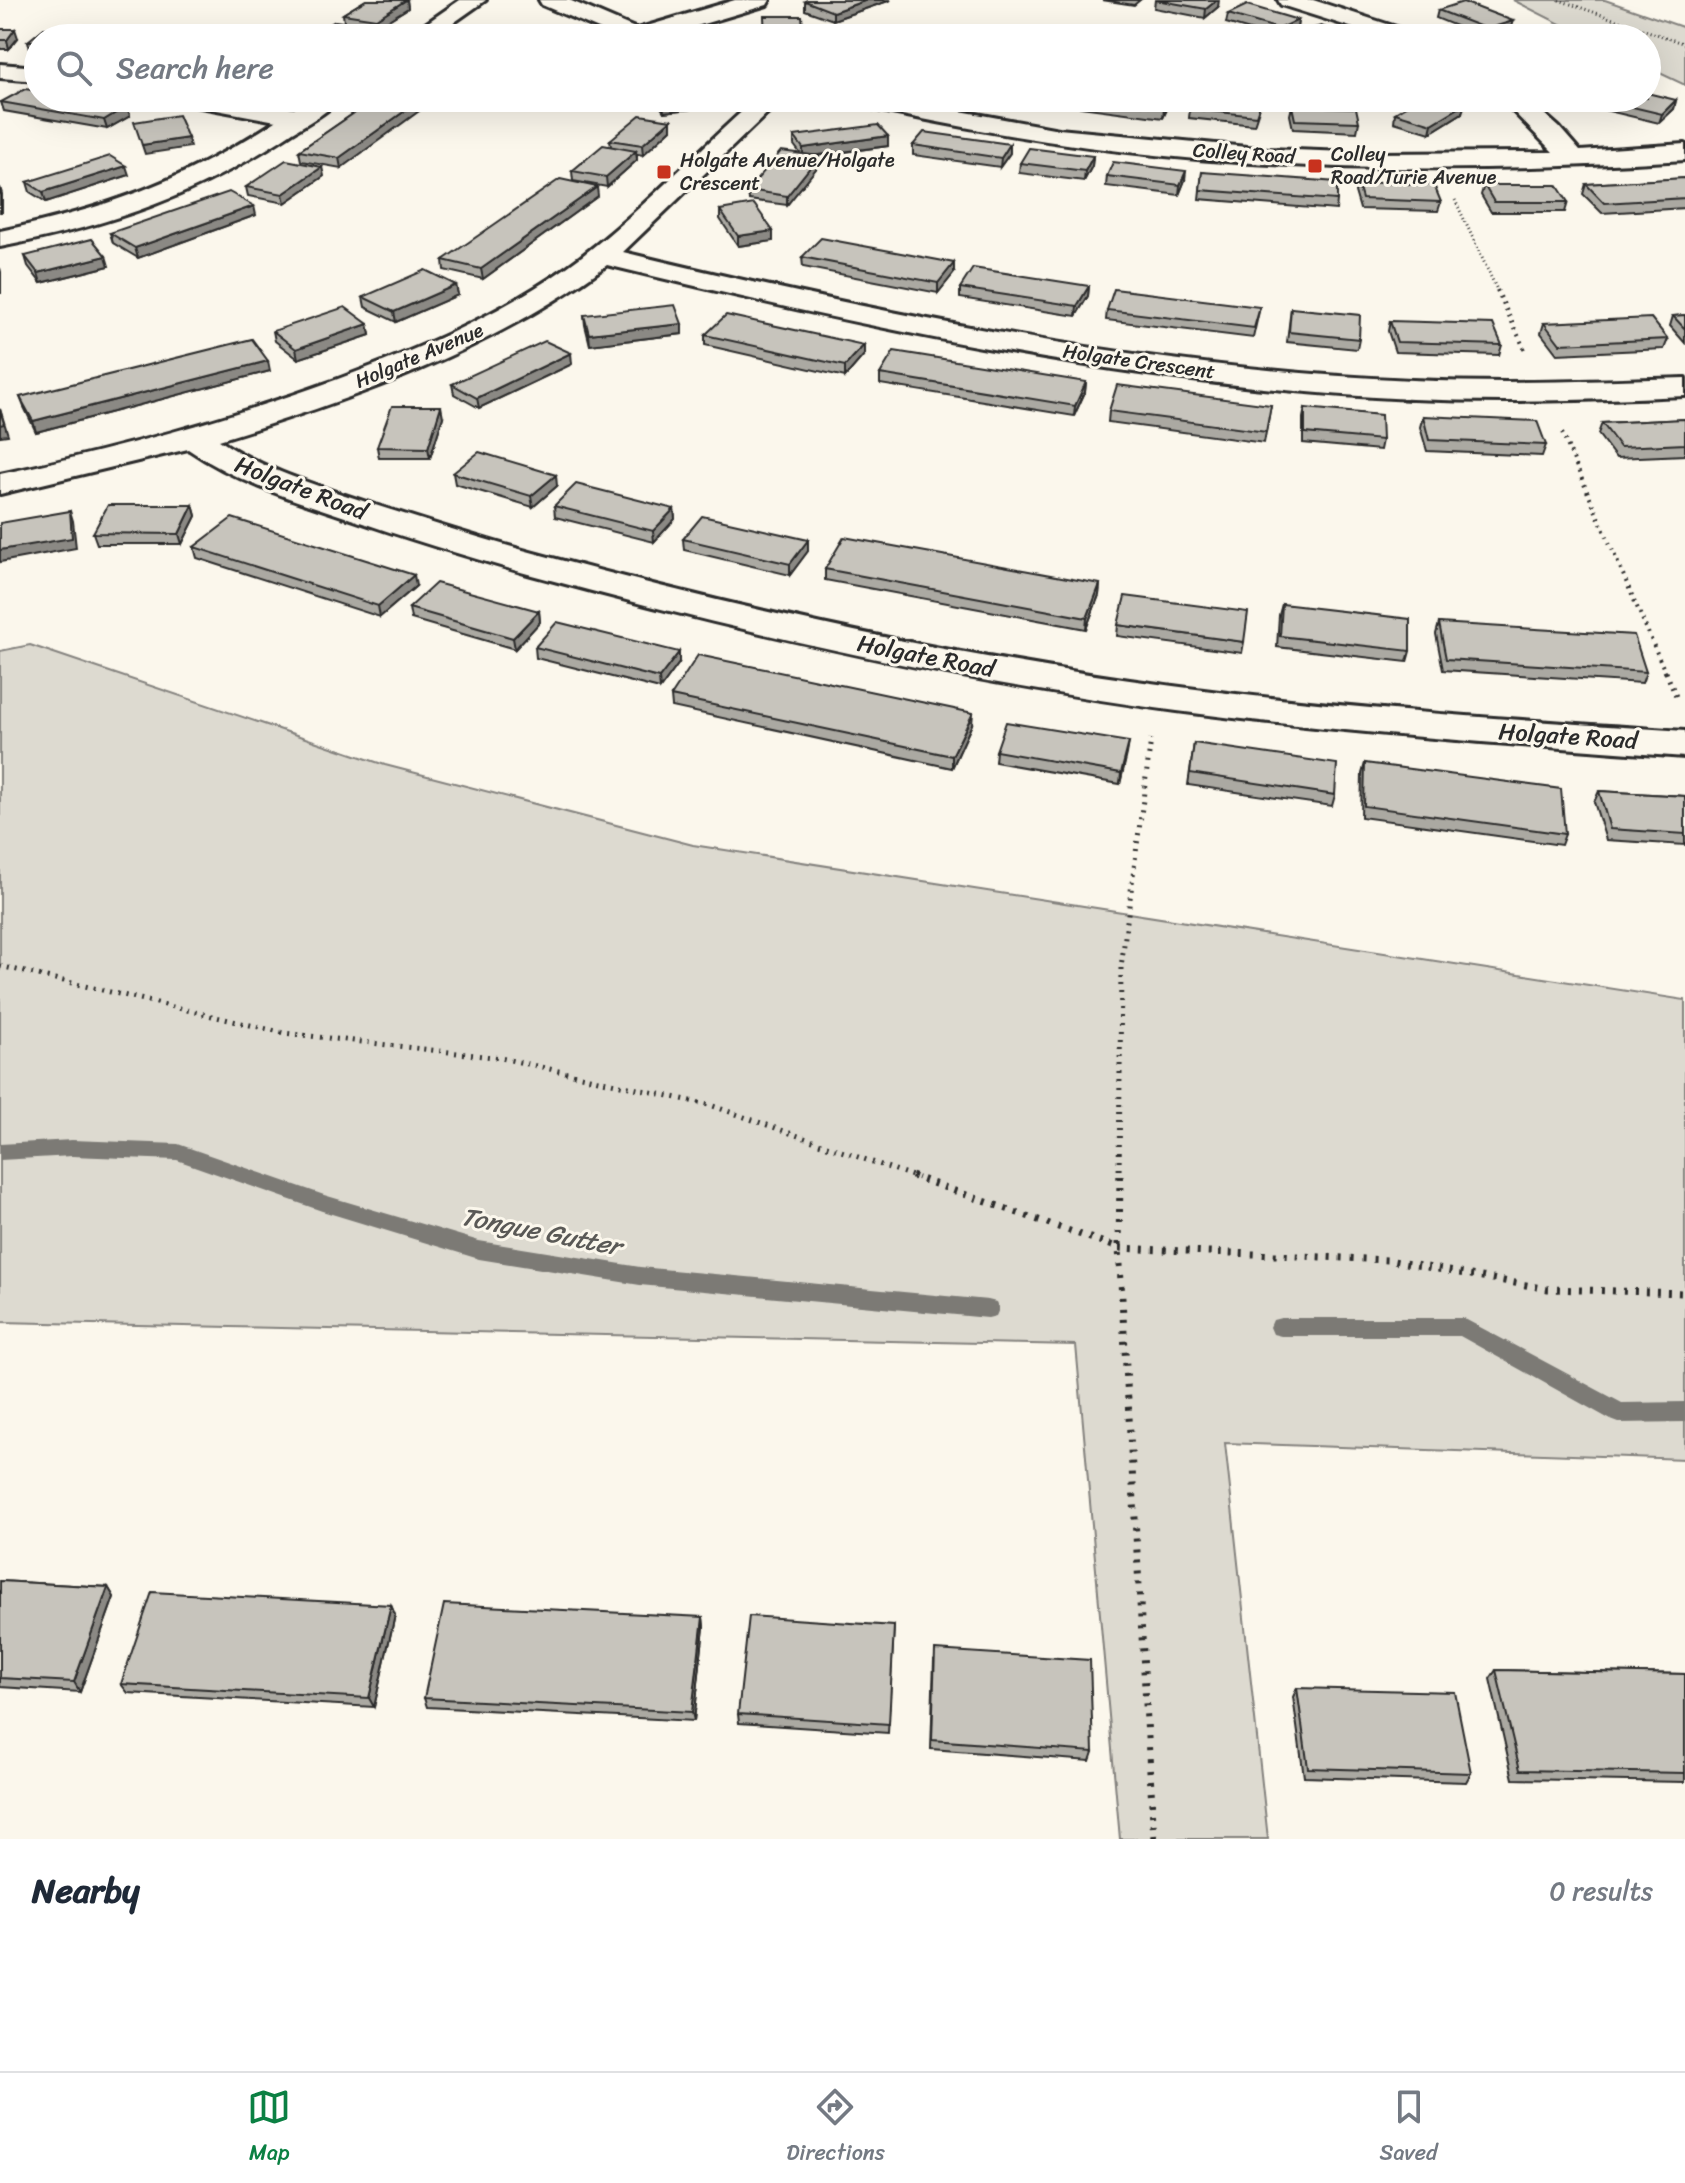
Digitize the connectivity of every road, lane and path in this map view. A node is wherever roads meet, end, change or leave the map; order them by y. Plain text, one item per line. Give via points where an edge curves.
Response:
1 (475, 0) edge
2 (550, 0) edge
3 (759, 0) edge
4 (1289, 0) edge
5 (1559, 0) edge
6 (438, 24) edge
7 (606, 24) edge
8 (680, 24) edge
9 (1367, 24) edge
10 (1628, 24) edge
11 (1661, 36) edge
12 (1685, 44) edge
13 (0, 71) edge
14 (24, 73) edge
15 (270, 112) edge
16 (306, 112) edge
17 (757, 112) edge
18 (922, 112) edge
19 (1528, 112) edge
20 (298, 117) junction
21 (1685, 152) edge
22 (1574, 160) junction
23 (1437, 163) junction
24 (0, 239) edge
25 (602, 255) junction
26 (1685, 387) edge
27 (1544, 392) junction
28 (196, 439) junction
29 (0, 484) edge
30 (1157, 695) junction
31 (1679, 703) dead end
32 (1685, 744) edge
33 (0, 966) edge
34 (1119, 1248) junction
35 (1685, 1293) edge
36 (1154, 1839) edge

1 - 6 street
2 - 7 street
3 - 8 street
4 - 9 street
5 - 10 path
11 - 12 path
13 - 14 street
15 - 20 street
16 - 20 street
17 - 25 street, Holgate Avenue
18 - 23 street, Colley Road via 1150,146
19 - 22 street
20 - 24 street via 184,185 86,219
21 - 22 street, Colley Road
22 - 23 street, Colley Road
23 - 27 path
25 - 27 street, Holgate Crescent via 892,323 1130,362 1330,384
25 - 28 street, Holgate Avenue via 467,337
26 - 27 street, Holgate Crescent
27 - 31 path
28 - 29 street, Holgate Avenue
28 - 30 street, Holgate Road via 270,481 449,540 631,591 986,668
30 - 32 street, Holgate Road via 1495,732
30 - 34 path via 1121,967
33 - 34 path via 284,1033 501,1058 713,1106
34 - 35 path via 1388,1260 1548,1289
34 - 36 path

